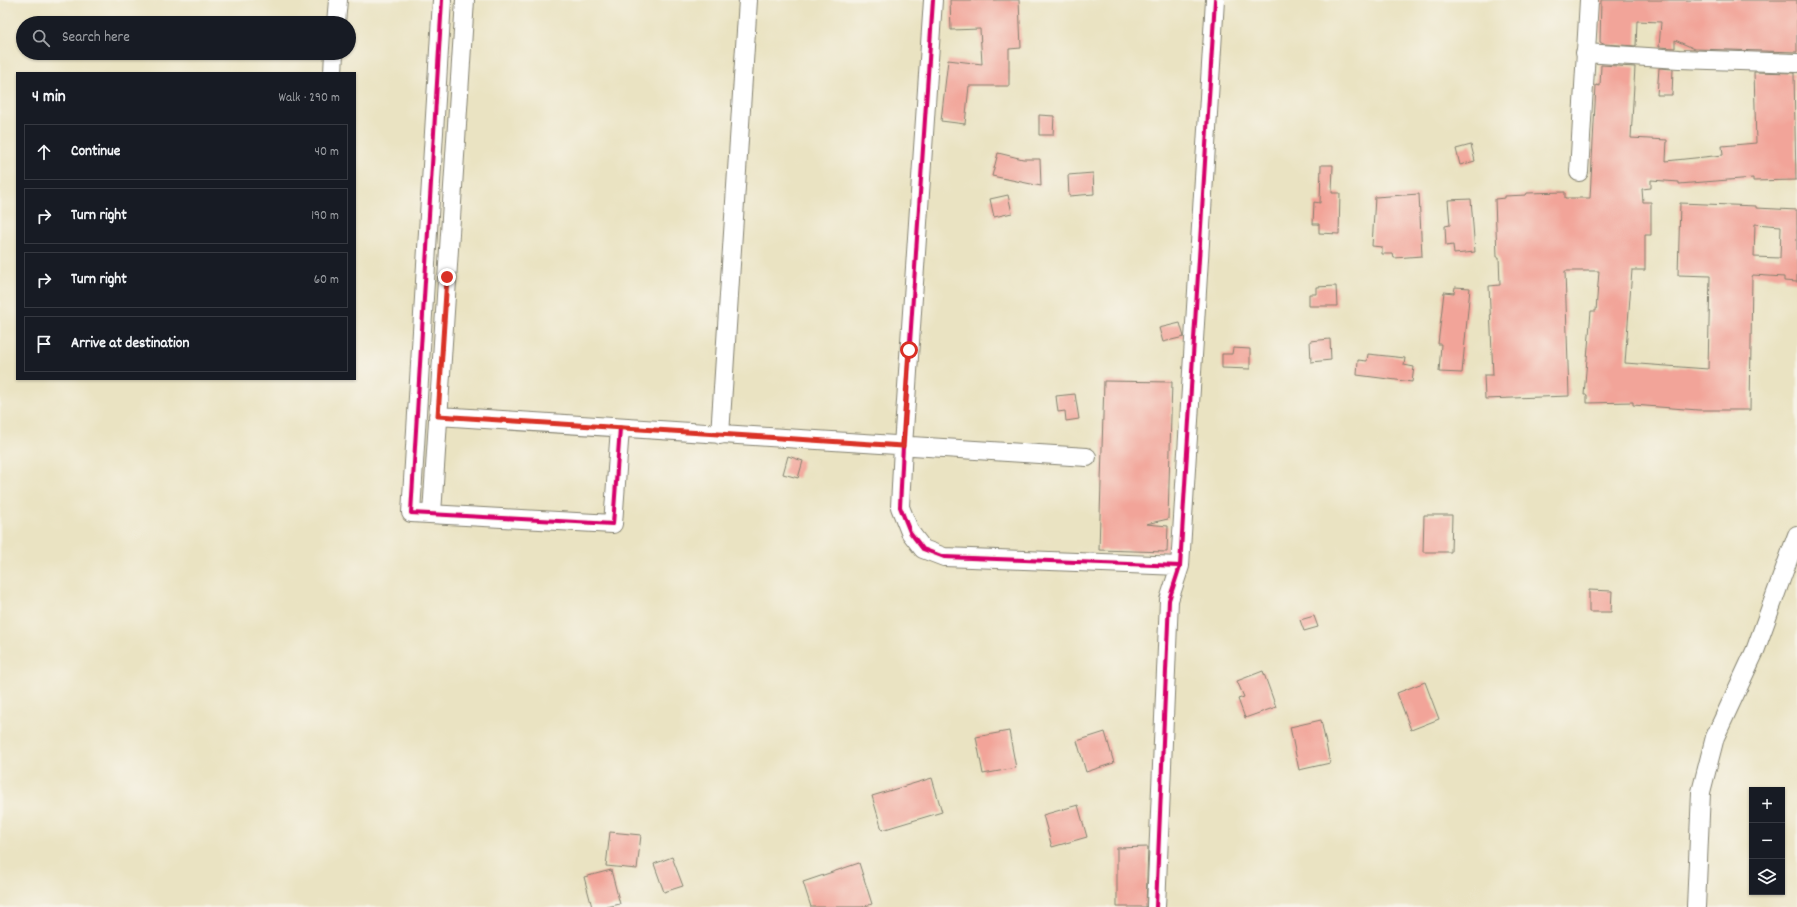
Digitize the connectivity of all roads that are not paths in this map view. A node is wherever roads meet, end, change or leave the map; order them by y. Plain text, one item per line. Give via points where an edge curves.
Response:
1 (338, 0) edge
2 (442, 0) edge
3 (465, 0) edge
4 (748, 0) edge
5 (933, 0) edge
6 (1215, 0) edge
7 (1588, 0) edge
8 (337, 16) edge
9 (1585, 53) junction
10 (334, 60) edge
11 (1797, 63) edge
12 (333, 72) edge
13 (1578, 172) dead end
14 (438, 416) junction
15 (620, 428) junction
16 (720, 435) junction
17 (903, 446) junction
18 (1087, 457) dead end
19 (432, 514) junction
20 (1797, 535) edge
21 (1180, 566) junction
22 (1156, 907) edge
23 (1696, 907) edge

1 - 8 street
2 - 19 street via 411,513
3 - 14 street
4 - 16 street
5 - 17 street
6 - 21 street
7 - 9 street
9 - 11 street
9 - 13 street
10 - 12 street
14 - 15 street
14 - 19 street
15 - 16 street
15 - 19 street via 613,524
16 - 17 street
17 - 18 street
17 - 21 street via 900,507 910,532 923,549 944,557
20 - 23 street via 1755,651 1714,737 1701,792
21 - 22 street via 1168,600

